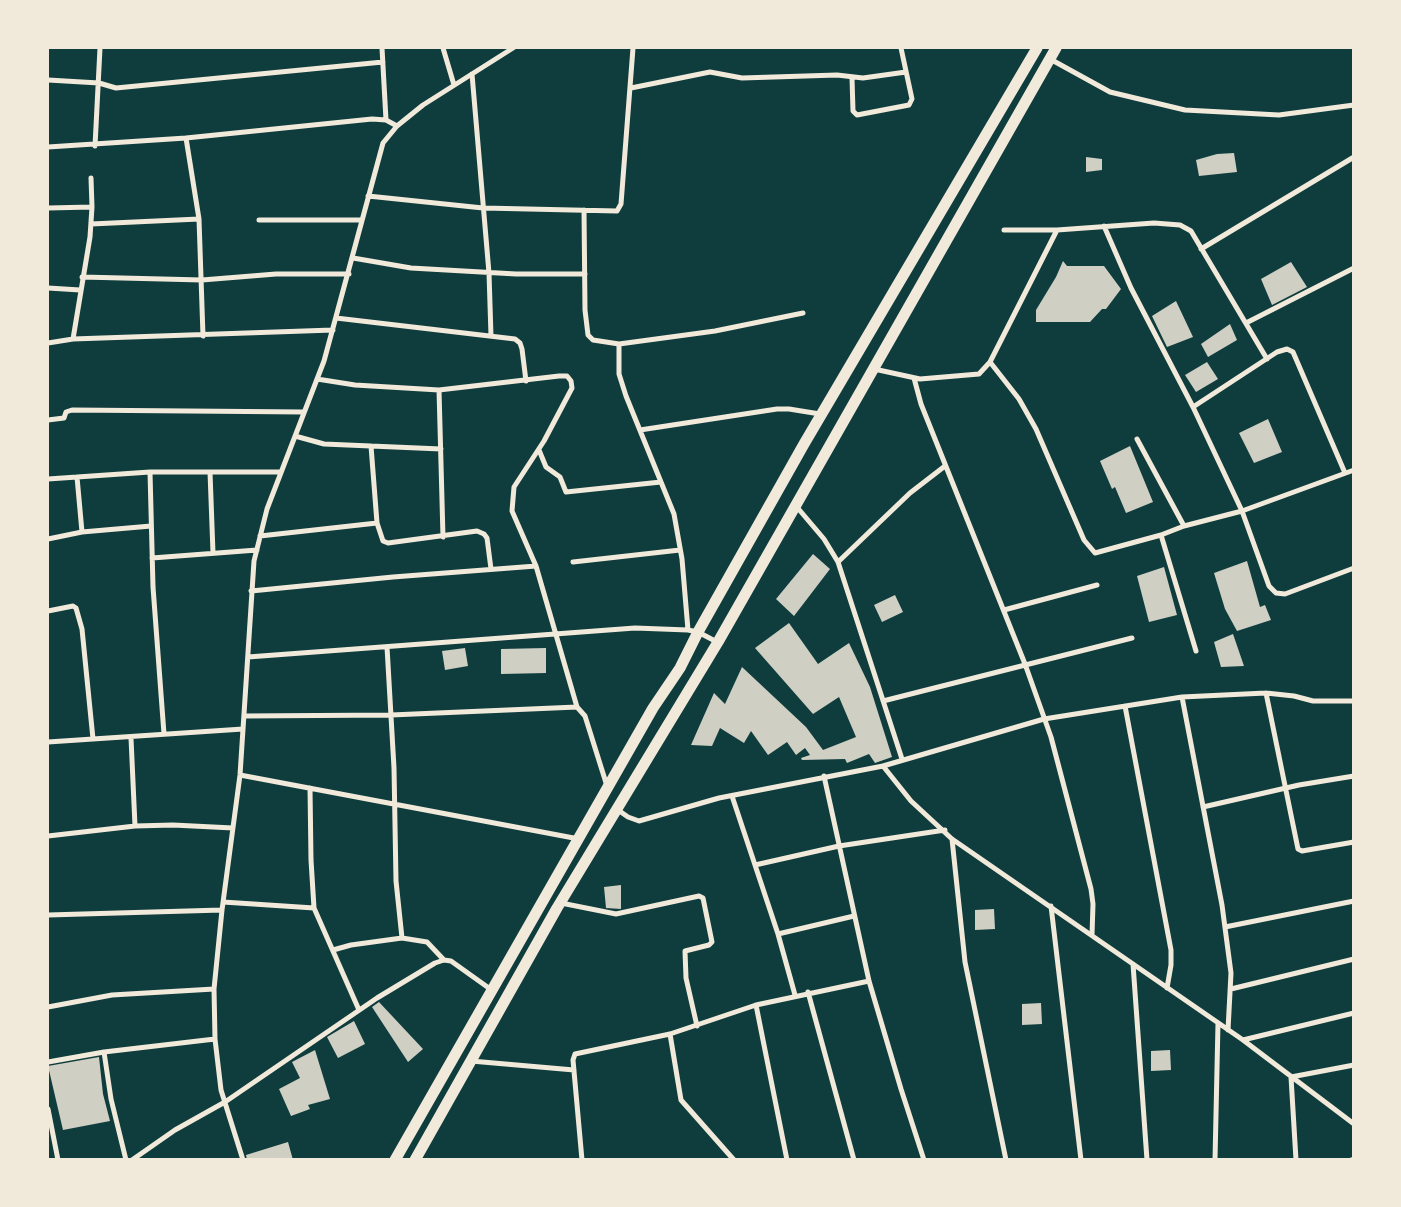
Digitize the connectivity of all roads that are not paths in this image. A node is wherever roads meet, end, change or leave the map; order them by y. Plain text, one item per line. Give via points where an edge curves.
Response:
1 (100, 48) edge
2 (382, 48) edge
3 (444, 48) edge
4 (513, 48) edge
5 (633, 48) edge
6 (901, 48) edge
7 (1037, 48) edge
8 (1056, 48) edge
9 (1049, 59) junction
10 (383, 62) junction
11 (906, 72) junction
12 (472, 74) junction
13 (852, 78) junction
14 (48, 80) edge
15 (98, 83) junction
16 (454, 85) junction
17 (631, 88) junction
18 (1354, 104) edge
19 (386, 120) junction
20 (397, 126) junction
21 (186, 138) junction
22 (95, 146) junction
23 (48, 147) edge
24 (1354, 157) edge
25 (91, 178) dead end
26 (368, 196) junction
27 (92, 207) junction
28 (48, 208) edge
29 (483, 208) junction
30 (584, 210) junction
31 (198, 220) junction
32 (259, 220) dead end
33 (361, 220) junction
34 (91, 224) junction
35 (1104, 226) junction
36 (1004, 230) dead end
37 (1057, 230) junction
38 (1201, 249) junction
39 (353, 258) junction
40 (1354, 268) edge
41 (489, 273) junction
42 (349, 274) junction
43 (585, 274) junction
44 (82, 277) junction
45 (202, 280) junction
46 (48, 288) edge
47 (80, 290) junction
48 (803, 313) dead end
49 (336, 318) junction
50 (1246, 323) junction
51 (333, 330) junction
52 (203, 336) junction
53 (491, 336) junction
54 (73, 339) junction
55 (48, 342) edge
56 (619, 344) junction
57 (1266, 358) junction
58 (990, 362) junction
59 (874, 369) junction
60 (914, 378) junction
61 (317, 379) junction
62 (526, 381) junction
63 (439, 390) junction
64 (1193, 407) junction
65 (304, 412) junction
66 (822, 414) junction
67 (48, 420) edge
68 (640, 430) junction
69 (295, 436) junction
70 (1137, 439) dead end
71 (371, 446) junction
72 (441, 449) junction
73 (539, 450) junction
74 (945, 466) junction
75 (1354, 470) edge
76 (150, 472) junction
77 (210, 472) junction
78 (281, 472) junction
79 (1345, 473) junction
80 (76, 477) junction
81 (48, 479) edge
82 (661, 482) junction
83 (796, 506) junction
84 (1242, 511) junction
85 (378, 523) junction
86 (151, 526) junction
87 (1184, 526) junction
88 (82, 532) junction
89 (1161, 535) junction
90 (260, 536) junction
91 (443, 537) junction
92 (48, 538) edge
93 (257, 550) junction
94 (680, 550) junction
95 (213, 554) junction
96 (152, 558) junction
97 (573, 562) dead end
98 (838, 562) junction
99 (536, 566) junction
100 (1354, 568) edge
101 (491, 569) junction
102 (1097, 586) dead end
103 (251, 591) junction
104 (48, 610) edge
105 (1004, 610) junction
106 (693, 631) junction
107 (556, 634) junction
108 (1132, 638) dead end
109 (718, 642) junction
110 (387, 647) junction
111 (1196, 651) dead end
112 (248, 657) junction
113 (1025, 664) junction
114 (1266, 693) junction
115 (1182, 697) junction
116 (883, 701) junction
117 (1354, 701) edge
118 (1125, 706) junction
119 (577, 707) junction
120 (392, 714) junction
121 (244, 716) junction
122 (1044, 719) junction
123 (243, 729) junction
124 (164, 734) junction
125 (131, 738) junction
126 (93, 739) junction
127 (48, 742) edge
128 (902, 759) junction
129 (882, 766) junction
130 (240, 775) junction
131 (824, 776) junction
132 (1354, 776) edge
133 (310, 788) junction
134 (1285, 788) junction
135 (608, 790) junction
136 (732, 796) junction
137 (394, 804) junction
138 (1203, 807) junction
139 (618, 810) junction
140 (135, 826) junction
141 (233, 828) junction
142 (945, 830) junction
143 (48, 836) edge
144 (580, 839) junction
145 (952, 839) junction
146 (1354, 842) edge
147 (839, 846) junction
148 (755, 865) junction
149 (1354, 900) edge
150 (223, 902) junction
151 (561, 903) junction
152 (1052, 906) junction
153 (314, 908) junction
154 (222, 910) junction
155 (48, 915) edge
156 (854, 916) junction
157 (1225, 928) junction
158 (778, 934) junction
159 (1092, 935) junction
160 (402, 938) junction
161 (333, 950) junction
162 (1354, 959) edge
163 (444, 960) junction
164 (1133, 964) junction
165 (869, 981) junction
166 (1167, 988) junction
167 (214, 989) junction
168 (1231, 989) junction
169 (493, 991) junction
170 (808, 992) junction
171 (795, 995) junction
172 (756, 1004) junction
173 (48, 1007) edge
174 (360, 1010) junction
175 (1354, 1013) edge
176 (1218, 1023) junction
177 (697, 1026) junction
178 (1228, 1030) junction
179 (670, 1034) junction
180 (215, 1039) junction
181 (1243, 1040) junction
182 (104, 1052) junction
183 (471, 1061) junction
184 (48, 1062) edge
185 (1354, 1066) edge
186 (574, 1070) junction
187 (1291, 1077) junction
188 (225, 1102) junction
189 (48, 1109) edge
190 (1354, 1124) edge
191 (417, 1159) edge
192 (58, 1160) edge
193 (126, 1160) edge
194 (132, 1160) edge
195 (243, 1160) edge
196 (395, 1160) edge
197 (582, 1160) edge
198 (734, 1160) edge
199 (787, 1160) edge
200 (854, 1160) edge
201 (924, 1160) edge
202 (1006, 1160) edge
203 (1081, 1160) edge
204 (1147, 1160) edge
205 (1215, 1160) edge
206 (1296, 1160) edge

1 - 15 street
2 - 10 street
3 - 16 street
4 - 12 street
5 - 17 street
6 - 11 street
7 - 66 main road
8 - 9 main road
9 - 18 street via 1110,92 1185,110 1279,115
9 - 59 main road
10 - 15 street via 116,88
10 - 19 street
11 - 13 street
11 - 13 street via 912,99 909,105 857,115
12 - 16 street
12 - 29 street
13 - 17 street via 837,75 742,78 710,72
14 - 15 street
15 - 22 street
16 - 20 street
17 - 30 street via 619,208 614,211
19 - 20 street
19 - 21 street
20 - 26 street via 383,143
21 - 22 street
21 - 31 street
22 - 23 street
24 - 38 street
25 - 27 street
26 - 29 street
26 - 33 street
27 - 28 street
27 - 34 street
29 - 30 street
29 - 41 street
30 - 43 street
31 - 34 street
31 - 45 street
32 - 33 street
33 - 39 street
34 - 44 street
35 - 37 street
35 - 38 street via 1180,225 1191,231
35 - 64 street via 1131,288
36 - 37 street
37 - 58 street
38 - 50 street
39 - 41 street via 400,268
39 - 42 street
40 - 50 street
41 - 43 street
41 - 53 street
42 - 45 street via 276,274
42 - 49 street
43 - 56 street via 588,335 593,340
44 - 45 street
44 - 47 street
45 - 52 street
46 - 47 street
47 - 54 street
48 - 56 street via 715,331
49 - 51 street
49 - 53 street
50 - 57 street
51 - 52 street
51 - 61 street
52 - 54 street
53 - 62 street via 515,339 520,343
54 - 55 street
56 - 68 street via 619,374
57 - 64 street
57 - 79 street via 1287,349 1293,352
58 - 60 street via 980,374
58 - 89 street via 1019,399 1036,429 1090,549 1095,553
59 - 60 street
59 - 83 main road
60 - 74 street via 920,404
61 - 63 street via 355,385
61 - 65 street
62 - 63 street
62 - 73 street via 567,376 573,384
63 - 72 street
64 - 84 street
65 - 67 street via 72,410 66,412 64,418
65 - 69 street
66 - 68 street via 777,409
66 - 106 main road
68 - 82 street
69 - 71 street via 324,444
69 - 78 street
70 - 87 street
71 - 72 street
71 - 85 street
72 - 91 street
73 - 82 street via 546,467 560,477 566,492
73 - 99 street via 514,487 512,511
74 - 98 street via 910,493
74 - 105 street
75 - 79 street
76 - 77 street
76 - 80 street
76 - 86 street
77 - 78 street
77 - 95 street
78 - 90 street
79 - 84 street
80 - 81 street
80 - 88 street
82 - 94 street via 674,514
83 - 98 street via 824,539
83 - 109 main road
84 - 87 street
84 - 100 street via 1269,586 1276,593 1285,594
85 - 90 street
85 - 91 street via 383,541 388,544
86 - 88 street
86 - 96 street
87 - 89 street
88 - 92 street
89 - 111 street
90 - 93 street
91 - 101 street via 477,531 484,534
93 - 95 street
93 - 103 street
94 - 97 street
94 - 106 street
95 - 96 street
96 - 124 street
98 - 116 street
99 - 101 street
99 - 107 street
101 - 103 street
102 - 105 street
103 - 112 street
104 - 126 street via 76,608 82,629
105 - 113 street
106 - 107 street via 635,628
106 - 109 street
106 - 135 main road via 680,668 653,708
107 - 110 street
107 - 119 street
108 - 113 street
109 - 139 main road
110 - 112 street
110 - 120 street
112 - 121 street
113 - 116 street
113 - 122 street
114 - 115 street
114 - 117 street via 1313,701
114 - 134 street
115 - 118 street
115 - 138 street
116 - 128 street
118 - 122 street
118 - 166 street via 1170,950
119 - 120 street
119 - 135 street via 585,716
120 - 121 street
120 - 137 street
121 - 123 street
122 - 128 street
122 - 159 street via 1091,889
123 - 124 street
123 - 130 street
124 - 125 street
125 - 126 street
125 - 140 street
126 - 127 street
128 - 129 street
129 - 131 street
129 - 142 street via 911,801
130 - 133 street
130 - 141 street
131 - 136 street
131 - 147 street
132 - 134 street
133 - 137 street
133 - 153 street
134 - 138 street
134 - 146 street via 1298,849
135 - 144 main road
136 - 139 street via 639,821
136 - 148 street
137 - 144 street
137 - 160 street via 396,881
138 - 157 street
139 - 151 main road
140 - 141 street via 173,824
140 - 143 street
141 - 150 street
142 - 145 street
142 - 147 street
144 - 169 main road
145 - 152 street
145 - 202 street via 966,962
147 - 148 street
147 - 156 street
148 - 158 street
149 - 157 street
150 - 153 street
150 - 154 street
151 - 177 street via 616,914 699,896 703,898 712,942 685,951 686,978
151 - 183 main road
152 - 159 street
152 - 203 street
153 - 161 street
154 - 155 street
154 - 167 street
156 - 158 street
156 - 165 street
157 - 168 street
158 - 171 street
159 - 164 street
160 - 161 street
160 - 163 street via 428,942
161 - 174 street
162 - 168 street
163 - 169 street via 451,961
163 - 174 street
164 - 166 street
164 - 204 street
165 - 170 street
165 - 201 street
166 - 176 street
167 - 173 street via 112,995
167 - 180 street
168 - 178 street
169 - 196 main road
170 - 171 street
170 - 200 street
171 - 172 street
172 - 177 street
172 - 199 street
174 - 188 street
175 - 181 street
176 - 178 street
176 - 205 street
177 - 179 street
178 - 181 street
179 - 186 street via 580,1052 575,1054
179 - 198 street via 681,1100
180 - 182 street
180 - 188 street
181 - 187 street
182 - 184 street
182 - 193 street via 111,1099
183 - 186 street
183 - 191 main road
185 - 187 street
186 - 197 street
187 - 190 street
187 - 206 street
188 - 194 street via 175,1130
188 - 195 street
189 - 192 street

